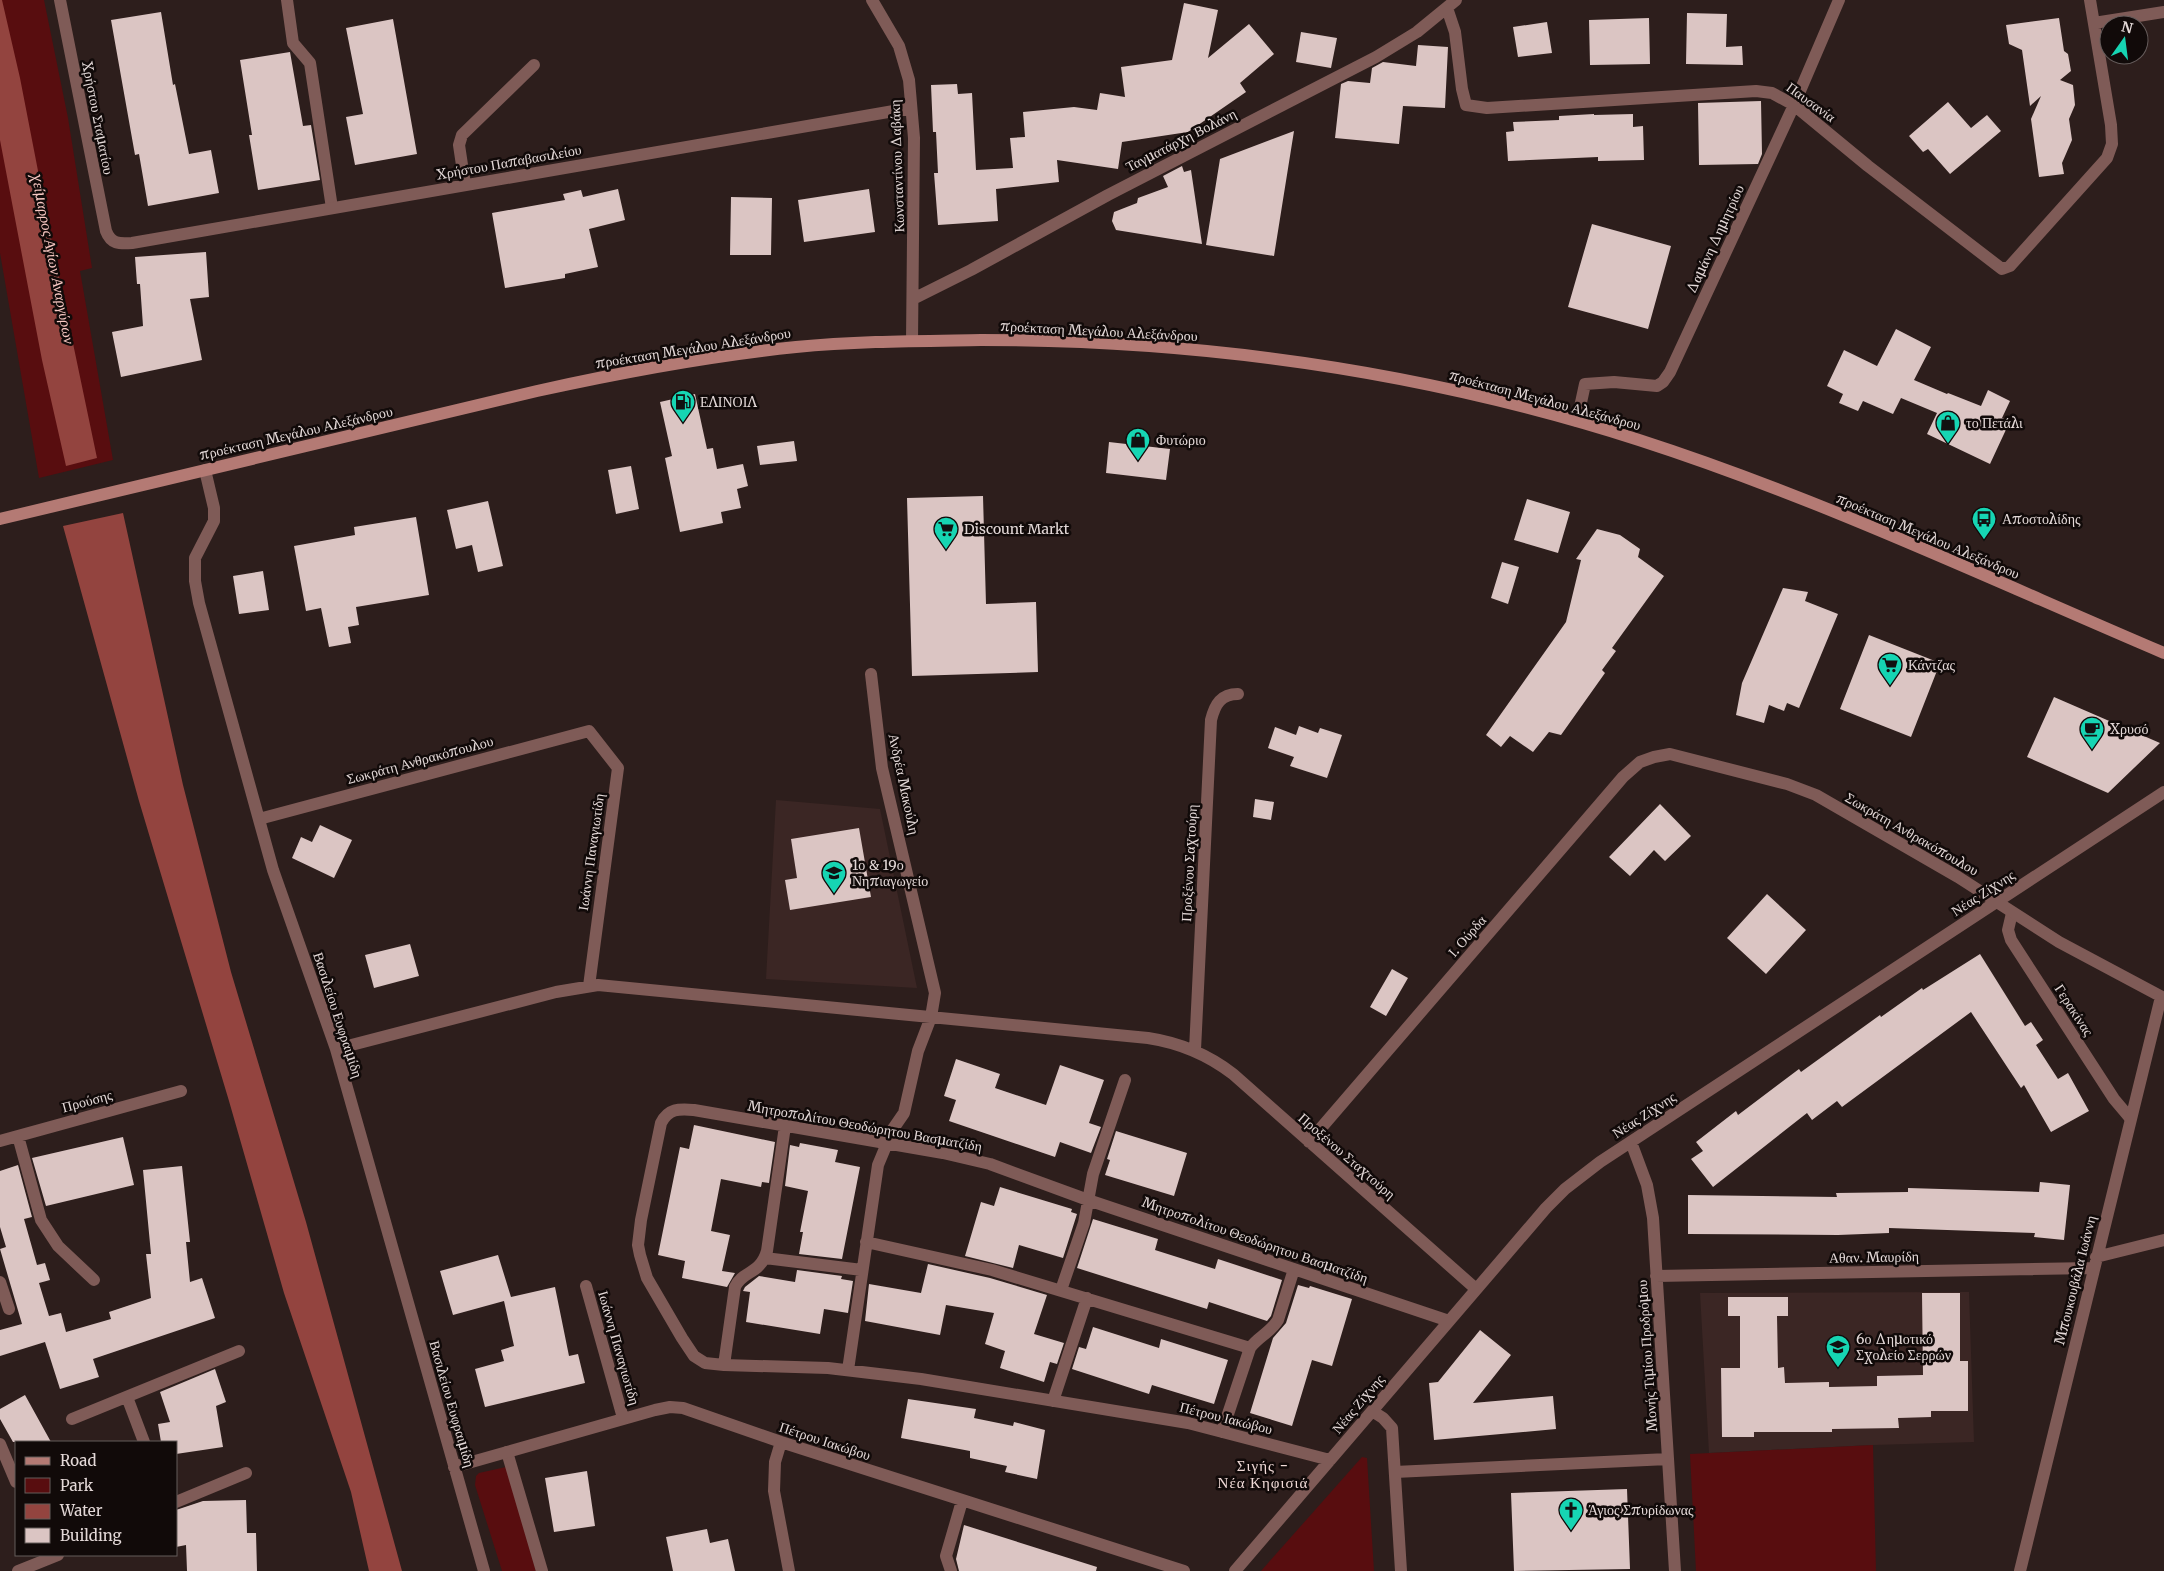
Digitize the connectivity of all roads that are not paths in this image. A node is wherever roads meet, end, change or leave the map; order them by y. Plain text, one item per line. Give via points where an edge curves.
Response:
1 (60, 0) edge
2 (286, 0) edge
3 (872, 0) edge
4 (1840, 0) edge
5 (2090, 0) edge
6 (1452, 4) edge
7 (2164, 12) edge
8 (2094, 23) junction
9 (534, 66) dead end
10 (1794, 105) junction
11 (911, 108) junction
12 (465, 185) junction
13 (332, 208) junction
14 (111, 241) joint
15 (913, 300) junction
16 (912, 340) junction
17 (1577, 421) junction
18 (205, 470) junction
19 (0, 519) edge
20 (2164, 653) edge
21 (871, 674) dead end
22 (1238, 694) dead end
23 (589, 731) joint
24 (1654, 756) joint
25 (2164, 792) edge
26 (259, 819) junction
27 (1997, 902) junction
28 (2012, 913) junction
29 (589, 986) junction
30 (2162, 997) edge
31 (931, 1017) junction
32 (336, 1049) junction
33 (1195, 1050) junction
34 (1125, 1080) dead end
35 (181, 1091) dead end
36 (2130, 1118) junction
37 (785, 1126) junction
38 (18, 1136) junction
39 (0, 1141) edge
40 (1309, 1142) junction
41 (1631, 1142) junction
42 (887, 1144) junction
43 (1088, 1200) junction
44 (2164, 1240) edge
45 (866, 1242) junction
46 (765, 1258) junction
47 (2094, 1262) junction
48 (1294, 1268) junction
49 (862, 1270) junction
50 (1656, 1276) junction
51 (94, 1280) dead end
52 (0, 1282) edge
53 (586, 1286) dead end
54 (1476, 1289) junction
55 (1061, 1290) junction
56 (1087, 1298) junction
57 (8, 1309) dead end
58 (1449, 1321) junction
59 (1250, 1348) junction
60 (239, 1351) dead end
61 (698, 1360) joint
62 (724, 1365) junction
63 (848, 1370) junction
64 (127, 1397) junction
65 (1053, 1401) junction
66 (1372, 1411) junction
67 (623, 1418) junction
68 (72, 1419) dead end
69 (1222, 1432) junction
70 (144, 1441) edge
71 (780, 1442) junction
72 (0, 1444) edge
73 (507, 1452) junction
74 (1668, 1459) junction
75 (1330, 1460) junction
76 (454, 1467) junction
77 (1395, 1472) junction
78 (246, 1474) dead end
79 (15, 1480) edge
80 (178, 1501) edge
81 (962, 1501) junction
82 (56, 1556) edge
83 (18, 1571) edge
84 (484, 1571) edge
85 (542, 1571) edge
86 (789, 1571) edge
87 (951, 1571) edge
88 (1184, 1571) edge
89 (1235, 1571) edge
90 (1401, 1571) edge
91 (1675, 1571) edge
92 (2020, 1571) edge

1 - 14 street, Χρήστου Σταματίου via 102,218
2 - 13 street via 293,43 310,63
3 - 11 street, Κωνσταντίνου Δαβάκη via 900,50 909,80
4 - 10 street, Δαμάνη Δημητρίου
5 - 8 street
6 - 10 street, Παυσανία via 1463,100 1470,106 1756,91 1772,93
6 - 15 street, Ταγματάρχη Βολάνη via 1376,57
7 - 8 street
8 - 10 street, Παυσανία via 2111,125 2110,152 2096,172 2010,266 2002,269
9 - 12 street via 462,135 458,145
10 - 17 street, Δαμάνη Δημητρίου via 1670,372 1657,386 1614,382 1586,384
11 - 12 street, Χρήστου Παπαβασιλείου
11 - 15 street, Κωνσταντίνου Δαβάκη via 914,138
12 - 13 street, Χρήστου Παπαβασιλείου
13 - 14 street, Χρήστου Παπαβασιλείου via 132,243
15 - 16 street, Κωνσταντίνου Δαβάκη
16 - 17 main road, προέκταση Μεγάλου Αλεξάνδρου via 1092,343 1269,358 1385,376
16 - 18 main road, προέκταση Μεγάλου Αλεξάνδρου via 737,354 602,376
17 - 20 main road, προέκταση Μεγάλου Αλεξάνδρου via 1773,488
18 - 19 main road, προέκταση Μεγάλου Αλεξάνδρου
18 - 26 street, Βασιλείου Ευφραιμίδη via 214,521 197,552 195,581
21 - 31 street, Ανδρέα Μακούλη via 882,768 934,985
22 - 33 street, Προξένου Σαχτούρη via 1229,694 1218,702 1211,720
23 - 26 street, Σωκράτη Ανθρακόπουλου
23 - 29 street, Ιωάννη Παναγιωτίδη via 618,768
24 - 27 street, Σωκράτη Ανθρακόπουλου via 1670,754 1687,758 1787,784 1816,795
24 - 40 street, Ι. Ούρδα via 1640,762 1624,778
25 - 27 street, Νέας Ζίχνης
26 - 32 street, Βασιλείου Ευφραιμίδη via 287,912
27 - 28 street, Σωκράτη Ανθρακόπουλου
27 - 41 street, Νέας Ζίχνης
28 - 30 street, Σωκράτη Ανθρακόπουλου
28 - 36 street, Γερακίνας via 2008,930 2011,940 2114,1099
29 - 31 street
29 - 32 street
30 - 36 street, Μπουκουβάλα Ιωάννη
31 - 33 street via 1148,1038
31 - 42 street, Ανδρέα Μακούλη via 918,1051 904,1113
32 - 76 street, Βασιλείου Ευφραιμίδη
33 - 40 street, Προξένου Σταχτούρη via 1233,1074
34 - 43 street via 1093,1174
35 - 38 street, Προύσης
36 - 47 street, Μπουκουβάλα Ιωάννη
37 - 42 street, Μητροπολίτου Θεοδώρητου Βασματζίδη
37 - 46 street
37 - 61 street, Μητροπολίτου Θεοδώρητου Βασματζίδη via 685,1110 670,1112 661,1123 638,1245 647,1278
38 - 39 street, Προύσης
38 - 51 street via 41,1220 58,1246
40 - 54 street, Προξένου Σταχτούρη
41 - 50 street, Μονής Τιμίου Προδρόμου via 1650,1198
41 - 54 street, Νέας Ζίχνης via 1558,1195
42 - 43 street, Μητροπολίτου Θεοδώρητου Βασματζίδη via 990,1164
42 - 45 street, Ανδρέα Μακούλη via 878,1165
43 - 48 street, Μητροπολίτου Θεοδώρητου Βασματζίδη
43 - 55 street via 1084,1223
44 - 47 street, Αθαν. Μαυρίδη
45 - 49 street, Ανδρέα Μακούλη
45 - 55 street via 966,1263
46 - 49 street
46 - 62 street via 760,1267 740,1280 735,1288
47 - 50 street, Αθαν. Μαυρίδη
47 - 92 street, Μπουκουβάλα Ιωάννη
48 - 58 street, Μητροπολίτου Θεοδώρητου Βασματζίδη
48 - 59 street via 1278,1320
49 - 63 street, Ανδρέα Μακούλη
50 - 74 street, Μονής Τιμίου Προδρόμου
52 - 57 street
53 - 67 street, Ιωάννη Παναγιωτίδη
54 - 58 street, Νέας Ζίχνης
55 - 56 street
56 - 59 street
56 - 65 street
58 - 66 street, Νέας Ζίχνης
59 - 69 street
60 - 64 street
61 - 62 street, Πέτρου Ιακώβου
62 - 63 street, Πέτρου Ιακώβου
63 - 65 street, Πέτρου Ιακώβου
64 - 68 street
64 - 70 street
65 - 69 street, Πέτρου Ιακώβου via 1188,1423
66 - 75 street, Νέας Ζίχνης
66 - 77 street via 1392,1428
67 - 71 street, Πέτρου Ιακώβου via 683,1408
67 - 73 street, Πέτρου Ιακώβου
69 - 75 street, Πέτρου Ιακώβου
71 - 81 street, Πέτρου Ιακώβου
71 - 86 street via 775,1462 774,1491
72 - 79 street
73 - 76 street, Πέτρου Ιακώβου
73 - 85 street
74 - 77 street
74 - 91 street, Μονής Τιμίου Προδρόμου
75 - 89 street, Νέας Ζίχνης
76 - 84 street, Βασιλείου Ευφραιμίδη
77 - 90 street
78 - 80 street
81 - 87 street via 946,1556
81 - 88 street, Πέτρου Ιακώβου
82 - 83 street

